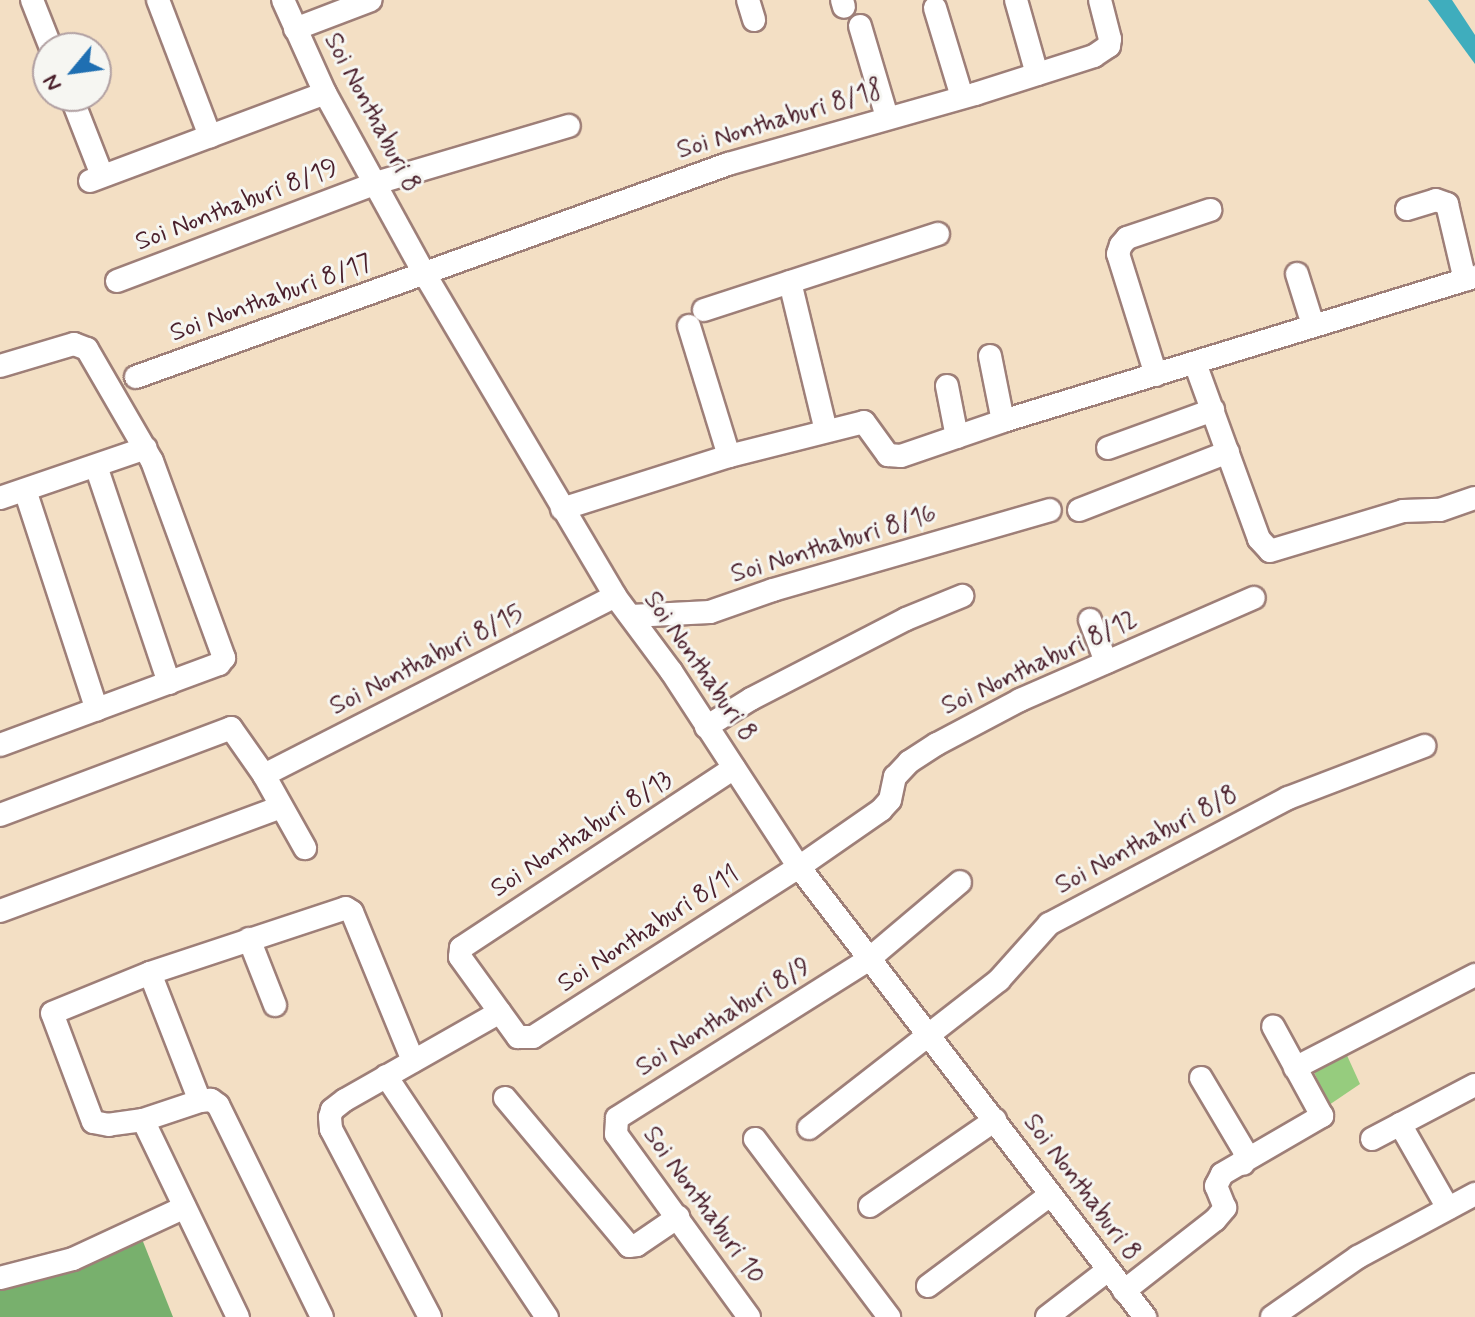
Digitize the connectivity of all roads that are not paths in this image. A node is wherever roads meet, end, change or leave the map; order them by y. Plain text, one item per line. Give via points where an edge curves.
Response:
1 (32, 0) edge
2 (158, 0) edge
3 (283, 0) edge
4 (371, 0) edge
5 (1016, 0) edge
6 (1100, 0) edge
7 (935, 8) dead end
8 (860, 26) dead end
9 (295, 29) junction
10 (45, 32) edge
11 (1037, 74) junction
12 (325, 93) junction
13 (962, 97) junction
14 (76, 112) edge
15 (887, 117) junction
16 (569, 126) dead end
17 (210, 136) junction
18 (376, 183) junction
19 (1407, 209) dead end
20 (1210, 210) dead end
21 (938, 234) dead end
22 (423, 271) junction
23 (1297, 274) dead end
24 (1470, 278) edge
25 (117, 281) dead end
26 (790, 282) junction
27 (1313, 325) junction
28 (990, 356) dead end
29 (1195, 363) junction
30 (0, 366) edge
31 (1156, 375) junction
32 (136, 377) dead end
33 (947, 386) dead end
34 (1213, 410) junction
35 (1003, 421) junction
36 (826, 431) junction
37 (957, 437) junction
38 (146, 448) junction
39 (1108, 448) dead end
40 (1228, 452) junction
41 (729, 456) junction
42 (96, 466) junction
43 (25, 490) junction
44 (0, 498) edge
45 (1475, 498) edge
46 (562, 509) junction
47 (1050, 510) dead end
48 (1079, 510) dead end
49 (615, 596) junction
50 (962, 596) dead end
51 (1254, 598) dead end
52 (631, 616) junction
53 (1090, 620) dead end
54 (1106, 662) junction
55 (169, 683) junction
56 (97, 710) junction
57 (706, 727) junction
58 (0, 745) edge
59 (1424, 746) dead end
60 (734, 768) junction
61 (264, 775) junction
62 (281, 807) junction
63 (0, 815) edge
64 (305, 848) dead end
65 (799, 867) junction
66 (960, 882) dead end
67 (0, 911) edge
68 (249, 939) junction
69 (869, 959) junction
70 (150, 973) junction
71 (1475, 975) edge
72 (275, 1005) dead end
73 (500, 1012) junction
74 (1273, 1026) dead end
75 (929, 1037) junction
76 (413, 1061) junction
77 (1295, 1068) junction
78 (386, 1076) junction
79 (1201, 1078) dead end
80 (1475, 1085) edge
81 (505, 1098) dead end
82 (209, 1103) junction
83 (143, 1120) junction
84 (995, 1120) junction
85 (1400, 1124) junction
86 (614, 1128) joint
87 (809, 1128) dead end
88 (755, 1139) dead end
89 (1372, 1139) dead end
90 (1243, 1164) junction
91 (1475, 1194) edge
92 (1050, 1195) junction
93 (870, 1206) dead end
94 (185, 1207) junction
95 (1448, 1208) junction
96 (678, 1217) junction
97 (1108, 1270) junction
98 (0, 1278) edge
99 (928, 1286) dead end
100 (1124, 1291) junction
101 (238, 1317) edge
102 (322, 1317) edge
103 (430, 1317) edge
104 (547, 1317) edge
105 (749, 1317) edge
106 (889, 1317) edge
107 (1047, 1317) edge
108 (1145, 1317) edge
109 (1272, 1317) edge

1 - 10 street
2 - 17 street
3 - 9 street, Soi Nonthaburi 8
4 - 9 street
5 - 11 street
6 - 11 street, Soi Nonthaburi 8/18 via 1109,46
7 - 13 street
8 - 15 street
9 - 12 street, Soi Nonthaburi 8
11 - 13 street, Soi Nonthaburi 8/18
12 - 17 street
12 - 18 street, Soi Nonthaburi 8
13 - 15 street, Soi Nonthaburi 8/18
14 - 17 street via 96,178
15 - 22 street, Soi Nonthaburi 8/18 via 728,164
16 - 18 street, Soi Nonthaburi 8/19
18 - 22 street, Soi Nonthaburi 8
18 - 25 street, Soi Nonthaburi 8/19
19 - 24 street via 1436,200 1447,204
20 - 31 street via 1127,238 1118,254
21 - 26 street
22 - 32 street, Soi Nonthaburi 8/17
22 - 46 street, Soi Nonthaburi 8
23 - 27 street
24 - 27 street
26 - 36 street
26 - 41 street via 696,318
27 - 29 street
28 - 35 street
29 - 31 street
29 - 34 street
30 - 38 street via 80,344
31 - 35 street
33 - 37 street
34 - 39 street
34 - 40 street
35 - 37 street
36 - 37 street via 864,422 888,455 901,456
36 - 41 street
38 - 42 street
38 - 55 street via 224,658
40 - 45 street via 1259,539 1270,551 1403,511 1440,510
40 - 48 street
41 - 46 street
42 - 43 street
42 - 55 street
43 - 44 street
43 - 56 street
46 - 49 street, Soi Nonthaburi 8
47 - 52 street, Soi Nonthaburi 8/16 via 710,612
49 - 52 street, Soi Nonthaburi 8
49 - 61 street, Soi Nonthaburi 8/15
50 - 57 street via 906,619
51 - 54 street, Soi Nonthaburi 8/12
52 - 57 street, Soi Nonthaburi 8
53 - 54 street
54 - 65 street, Soi Nonthaburi 8/12 via 1020,700 909,762 895,777 890,800 881,810
55 - 56 street
56 - 58 street
57 - 60 street, Soi Nonthaburi 8
59 - 75 street, Soi Nonthaburi 8/8 via 1288,798 1049,924 999,980
60 - 65 street, Soi Nonthaburi 8
60 - 73 street, Soi Nonthaburi 8/13 via 461,948 460,957
61 - 62 street
61 - 63 street via 231,728
62 - 64 street
62 - 67 street
65 - 69 street, Soi Nonthaburi 8
65 - 73 street, Soi Nonthaburi 8/11 via 528,1039 518,1037
66 - 69 street, Soi Nonthaburi 8/9
68 - 70 street
68 - 72 street
68 - 76 street via 346,908 352,912
69 - 75 street, Soi Nonthaburi 8
69 - 86 street, Soi Nonthaburi 8/9 via 617,1118
70 - 82 street
70 - 83 street via 54,1011 52,1018 93,1122
71 - 77 street
73 - 76 street
74 - 77 street
75 - 84 street, Soi Nonthaburi 8
75 - 87 street, Soi Nonthaburi 8/8
76 - 78 street
77 - 90 street via 1322,1116
78 - 103 street via 332,1110 331,1129
78 - 104 street
79 - 90 street via 1245,1152
80 - 85 street
81 - 96 street via 629,1246
82 - 83 street
82 - 102 street
83 - 94 street
84 - 92 street, Soi Nonthaburi 8
84 - 93 street
85 - 89 street
85 - 95 street
86 - 96 street, Soi Nonthaburi 10
88 - 106 street
90 - 100 street via 1217,1179 1225,1208 1215,1220
91 - 95 street
92 - 97 street, Soi Nonthaburi 8
92 - 99 street
94 - 98 street via 73,1259
94 - 101 street
95 - 109 street via 1358,1257
96 - 105 street, Soi Nonthaburi 10
97 - 100 street, Soi Nonthaburi 8
97 - 107 street
100 - 108 street, Soi Nonthaburi 8

